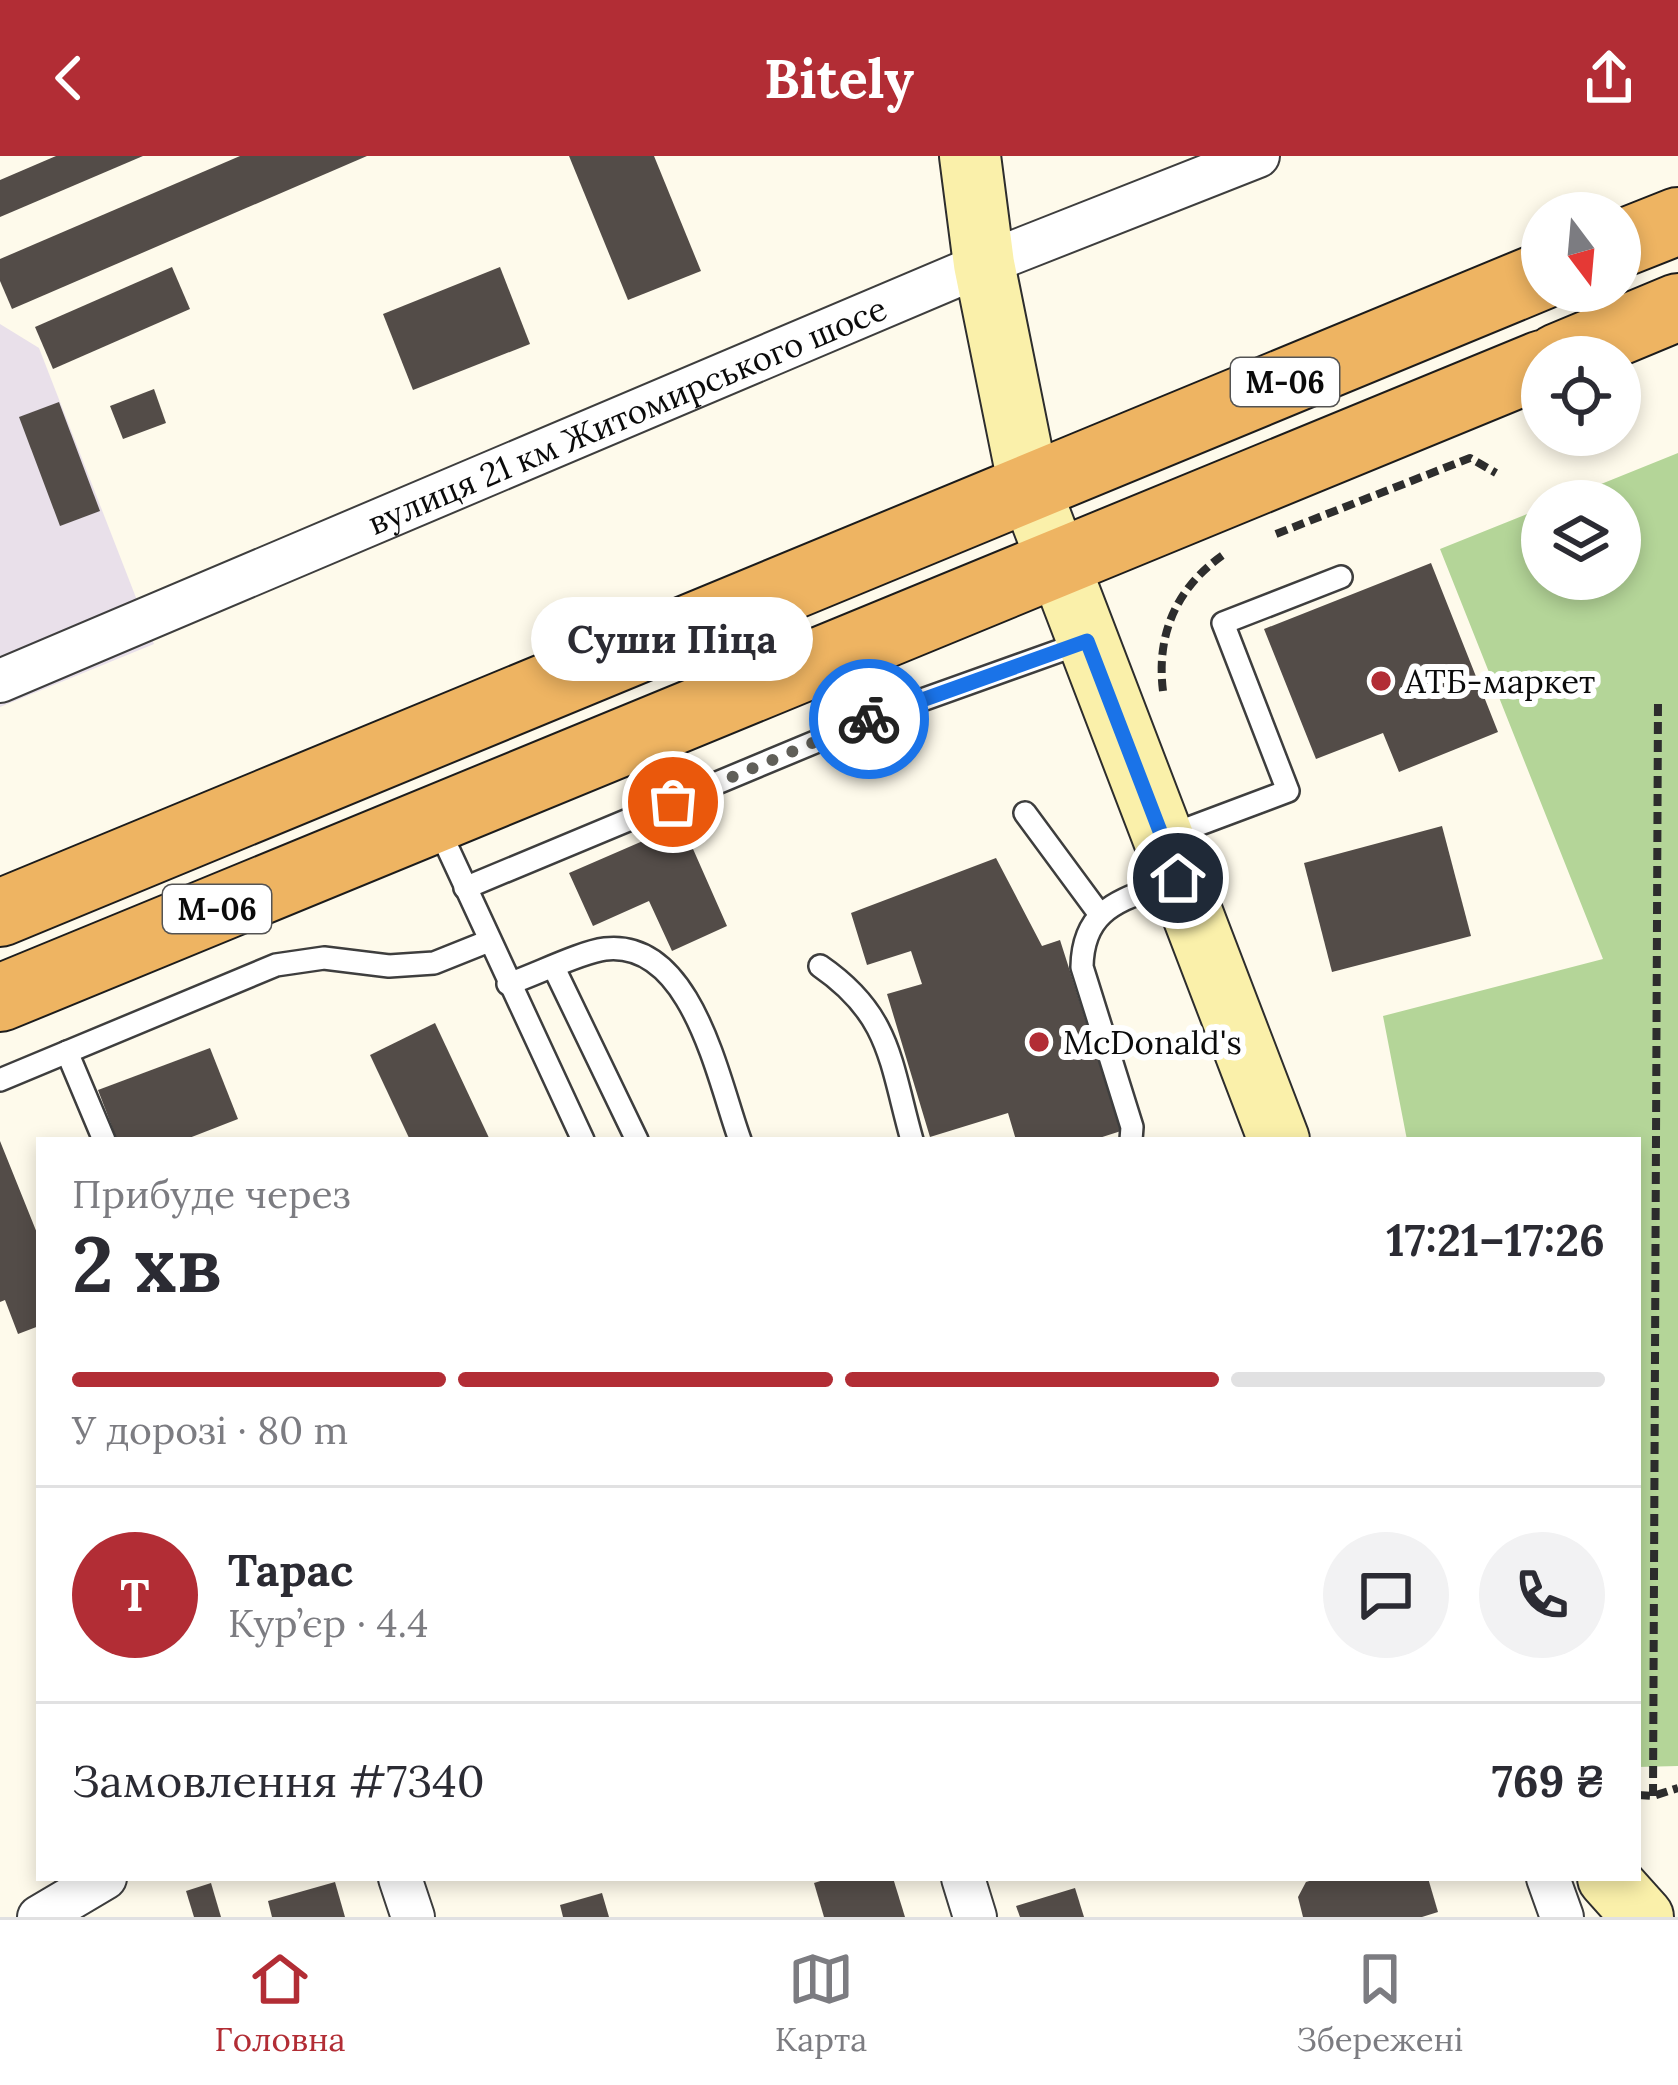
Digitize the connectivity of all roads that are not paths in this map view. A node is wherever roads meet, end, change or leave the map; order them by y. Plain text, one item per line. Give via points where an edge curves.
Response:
1 (970, 156) edge
2 (1258, 156) edge
3 (1678, 221) edge
4 (1641, 236) edge
5 (985, 264) junction
6 (1521, 285) edge
7 (1678, 307) edge
8 (1608, 336) edge
9 (1521, 373) edge
10 (1029, 487) junction
11 (1059, 565) junction
12 (1341, 578) dead end
13 (1087, 641) junction
14 (0, 681) edge
15 (1025, 812) dead end
16 (435, 820) junction
17 (1170, 858) junction
18 (465, 888) junction
19 (1098, 912) junction
20 (0, 913) edge
21 (488, 941) junction
22 (820, 966) dead end
23 (554, 968) junction
24 (508, 984) junction
25 (0, 998) edge
26 (67, 1052) junction
27 (0, 1080) edge
28 (103, 1137) edge
29 (582, 1137) edge
30 (636, 1137) edge
31 (739, 1137) edge
32 (911, 1137) edge
33 (1131, 1137) edge
34 (1272, 1137) edge
35 (100, 1881) edge
36 (401, 1881) edge
37 (964, 1881) edge
38 (1549, 1881) edge
39 (1611, 1881) edge
40 (39, 1917) edge
41 (412, 1917) edge
42 (975, 1917) edge
43 (1562, 1917) edge
44 (1643, 1917) edge

1 - 5 main road
2 - 5 street, вулиця 21 км Житомирського шосе
3 - 4 highway
5 - 10 main road
5 - 14 street, вулиця 21 км Житомирського шосе
6 - 10 highway, М-06
7 - 8 highway
9 - 11 highway, М-06
10 - 11 main road
10 - 20 highway, М-06
11 - 13 main road
11 - 16 highway, М-06
12 - 17 lane via 1223,623 1288,791
13 - 17 main road
13 - 18 lane via 880,715
15 - 19 lane
16 - 18 lane
16 - 25 highway, М-06
17 - 19 lane
17 - 34 main road
18 - 21 lane
19 - 33 lane via 1082,942 1082,967
21 - 24 lane
21 - 26 lane via 434,963 324,958 276,965
22 - 32 lane via 870,1009
23 - 24 lane
23 - 30 lane
23 - 31 lane via 605,949 669,972 691,1000
24 - 29 lane
26 - 27 lane
26 - 28 lane
35 - 40 street
36 - 41 street
37 - 42 street
38 - 43 street
39 - 44 main road

